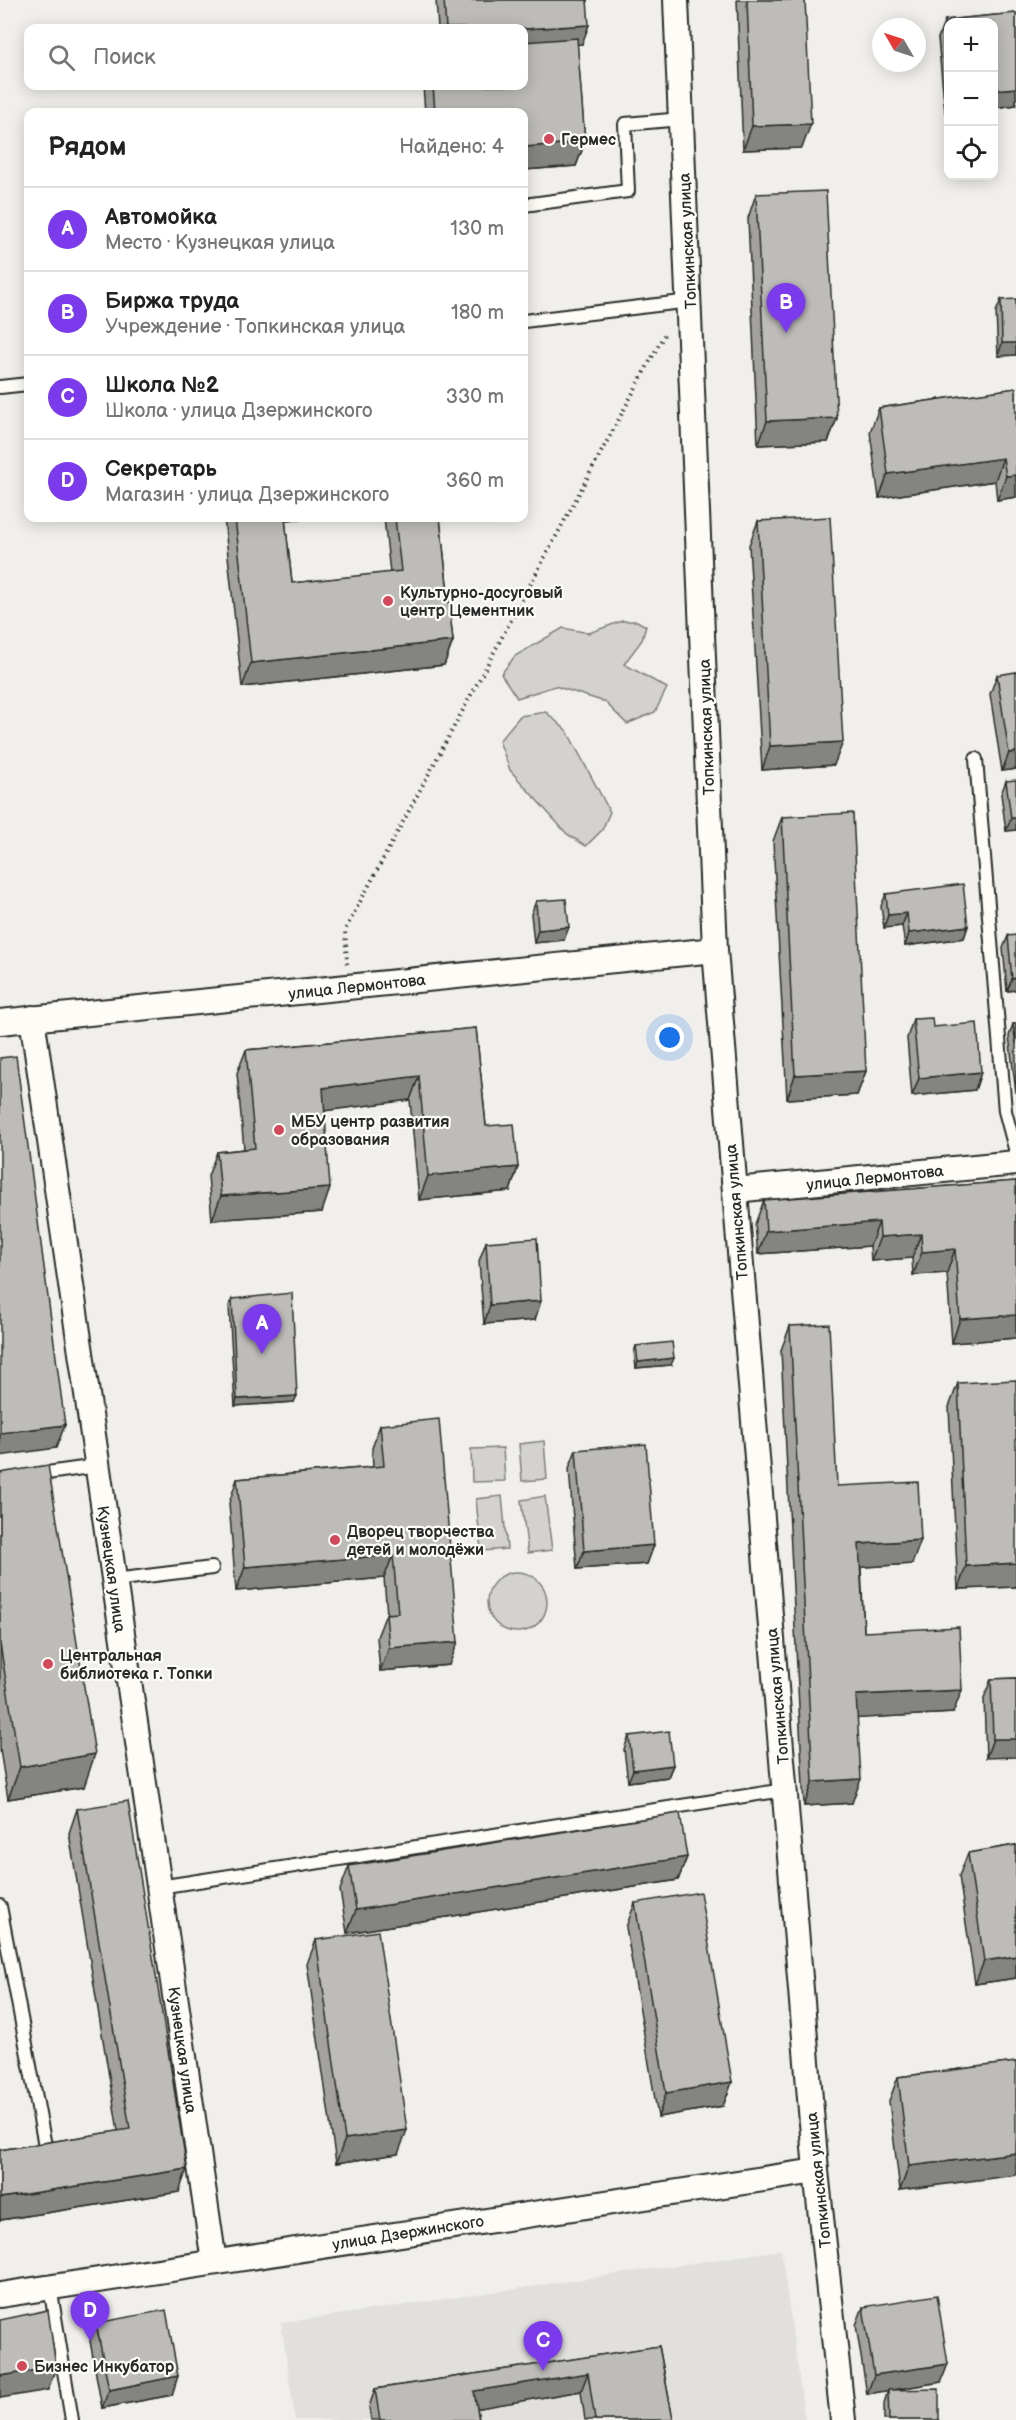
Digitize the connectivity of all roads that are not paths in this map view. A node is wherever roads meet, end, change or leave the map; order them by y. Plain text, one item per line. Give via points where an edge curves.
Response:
1 (676, 0) edge
2 (682, 119) junction
3 (528, 204) edge
4 (680, 302) junction
5 (528, 321) edge
6 (24, 384) edge
7 (0, 387) edge
8 (976, 759) dead end
9 (715, 950) junction
10 (32, 1018) junction
11 (0, 1022) edge
12 (1016, 1152) edge
13 (1016, 1163) edge
14 (735, 1191) junction
15 (97, 1466) junction
16 (22, 1477) edge
17 (212, 1568) dead end
18 (114, 1580) junction
19 (784, 1790) junction
20 (159, 1887) junction
21 (0, 1906) edge
22 (23, 2154) edge
23 (816, 2171) junction
24 (214, 2262) junction
25 (50, 2287) junction
26 (0, 2295) edge
27 (72, 2420) edge
28 (843, 2420) edge

1 - 2 street, Топкинская улица
2 - 3 lane via 625,124 628,191
2 - 4 street, Топкинская улица
4 - 5 lane
4 - 9 street, Топкинская улица
6 - 7 lane
8 - 12 lane via 1005,1111
9 - 10 street, улица Лермонтова
9 - 14 street, Топкинская улица
10 - 11 street, улица Лермонтова
10 - 15 street, Кузнецкая улица
13 - 14 street, улица Лермонтова
14 - 19 street, Топкинская улица
15 - 16 lane
15 - 18 street, Кузнецкая улица
17 - 18 lane
18 - 20 street, Кузнецкая улица
19 - 20 lane
19 - 23 street, Топкинская улица
20 - 24 street, Кузнецкая улица
21 - 22 lane via 46,2151
23 - 24 street, улица Дзержинского
23 - 28 street, Топкинская улица
24 - 25 street, улица Дзержинского
25 - 26 street, улица Дзержинского
25 - 27 lane

